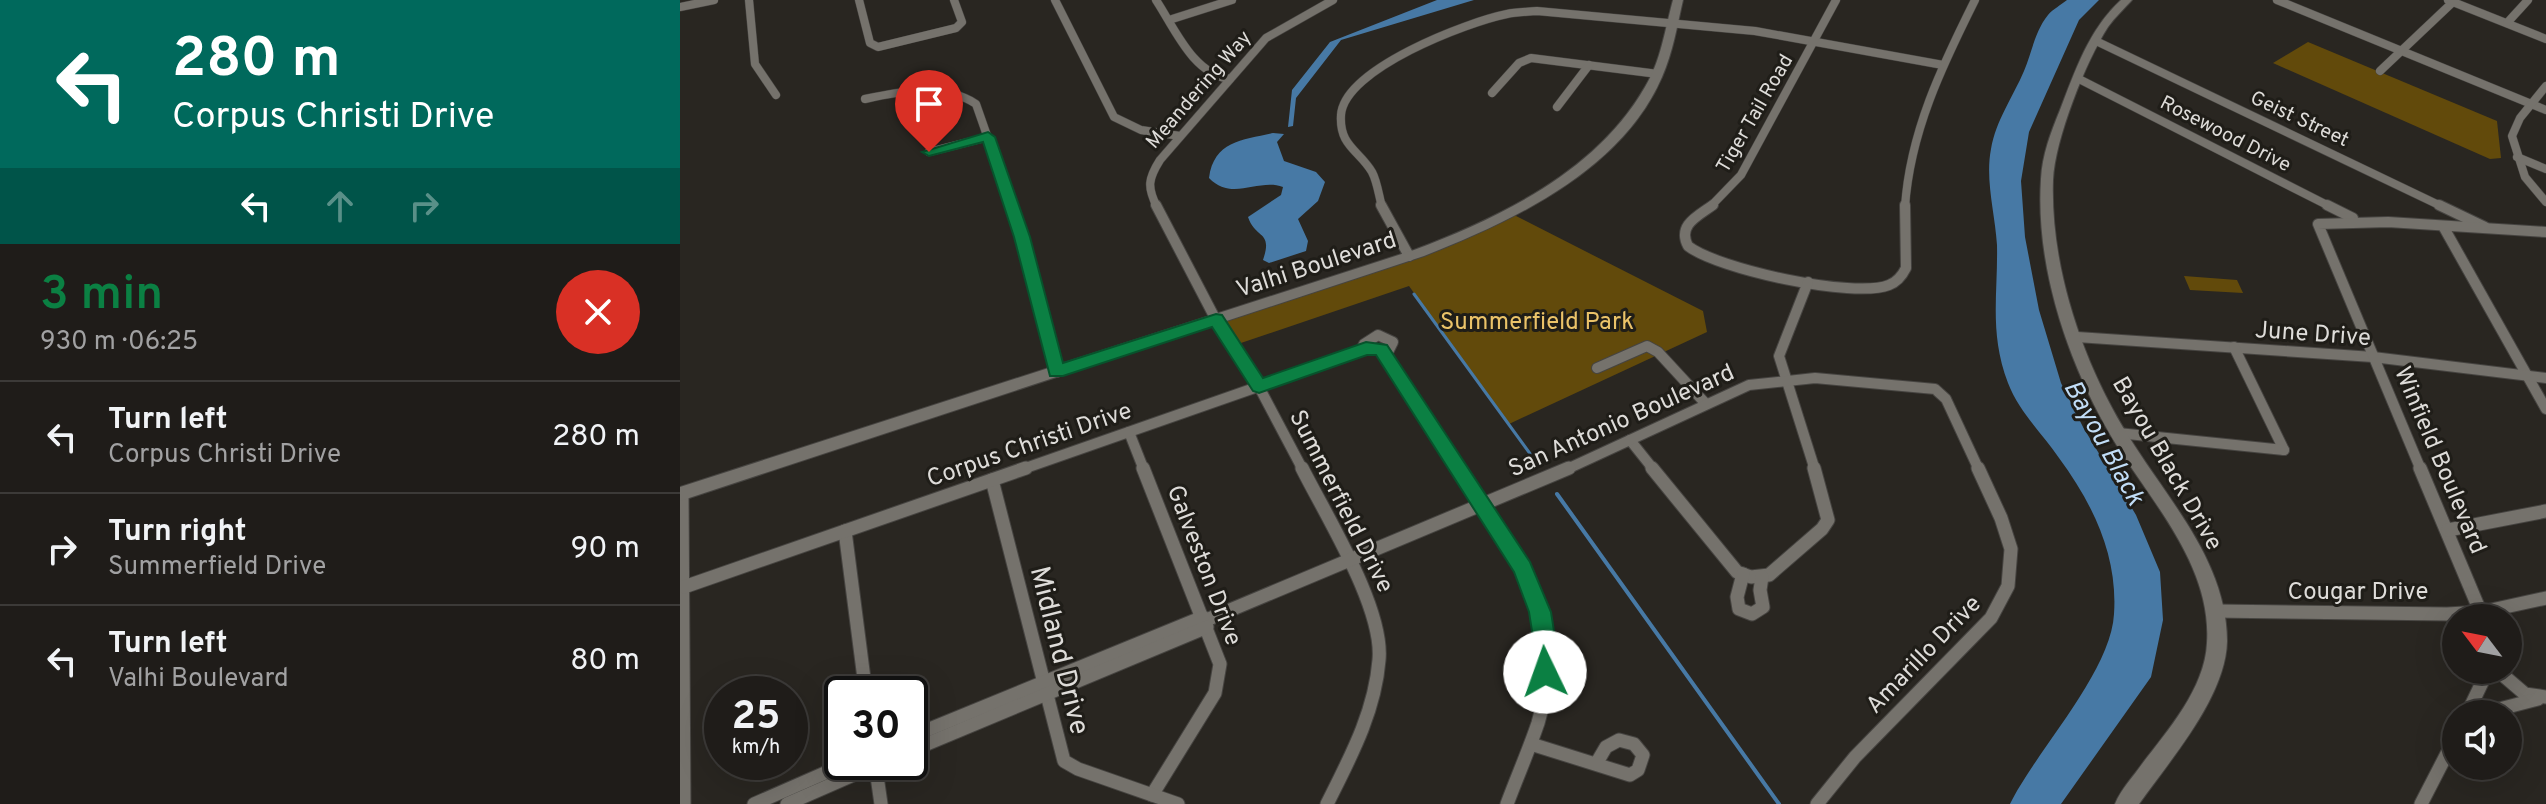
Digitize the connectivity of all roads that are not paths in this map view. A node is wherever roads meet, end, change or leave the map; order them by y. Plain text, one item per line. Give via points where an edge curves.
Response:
1 (714, 0) edge
2 (749, 0) edge
3 (859, 0) edge
4 (954, 0) edge
5 (1056, 0) edge
6 (1156, 0) edge
7 (1232, 0) edge
8 (1333, 0) edge
9 (1678, 0) edge
10 (1836, 0) edge
11 (1975, 0) edge
12 (2127, 0) edge
13 (2277, 0) edge
14 (2453, 0) edge
15 (2528, 0) edge
16 (680, 7) edge
17 (1169, 20) junction
18 (1672, 22) junction
19 (2508, 22) junction
20 (2546, 37) edge
21 (1816, 40) junction
22 (2096, 41) junction
23 (2402, 51) junction
24 (1589, 65) junction
25 (1943, 65) junction
26 (2380, 71) dead end
27 (1658, 74) junction
28 (1230, 79) junction
29 (2079, 79) junction
30 (2546, 86) edge
31 (1492, 93) dead end
32 (776, 95) dead end
33 (865, 99) dead end
34 (2531, 104) junction
35 (1557, 107) dead end
36 (2546, 110) edge
37 (1180, 136) junction
38 (988, 137) junction
39 (929, 152) dead end
40 (2517, 157) junction
41 (2546, 169) edge
42 (2546, 202) edge
43 (2357, 220) junction
44 (2443, 226) junction
45 (2490, 229) junction
46 (2546, 232) edge
47 (1409, 256) junction
48 (1808, 282) junction
49 (1216, 320) junction
50 (2077, 337) junction
51 (2234, 347) junction
52 (2373, 357) junction
53 (1597, 368) dead end
54 (1057, 372) junction
55 (2527, 376) junction
56 (2546, 378) edge
57 (1785, 379) junction
58 (1259, 386) junction
59 (1935, 389) joint
60 (1706, 404) junction
61 (2546, 409) edge
62 (1129, 432) junction
63 (2118, 433) junction
64 (1630, 440) junction
65 (992, 480) junction
66 (681, 494) edge
67 (1481, 506) junction
68 (2546, 511) edge
69 (2448, 530) junction
70 (845, 531) junction
71 (1350, 561) junction
72 (1743, 574) junction
73 (1762, 577) junction
74 (684, 587) junction
75 (2546, 598) edge
76 (2478, 604) edge
77 (2522, 604) edge
78 (2215, 611) junction
79 (2442, 614) edge
80 (1205, 622) junction
81 (864, 676) edge
82 (2511, 684) edge
83 (1044, 689) junction
84 (2542, 698) edge
85 (2522, 703) edge
86 (928, 731) edge
87 (928, 743) edge
88 (1531, 744) junction
89 (2442, 763) edge
90 (1596, 764) dead end
91 (824, 773) edge
92 (840, 780) edge
93 (879, 780) edge
94 (1152, 795) junction
95 (684, 804) edge
96 (754, 804) edge
97 (787, 804) edge
98 (881, 804) edge
99 (1178, 804) edge
100 (1327, 804) edge
101 (1507, 804) edge
102 (1817, 804) edge
103 (2126, 804) edge
104 (2421, 804) edge

1 - 16 street
2 - 32 street via 755,64
3 - 4 street via 871,46 960,25
5 - 37 street via 1114,117 1141,130
6 - 17 street
7 - 17 street
8 - 28 street, Meandering Way via 1281,26
9 - 18 street, Valhi Boulevard
10 - 21 street, Tiger Tail Road
11 - 25 street
12 - 22 street, Bayou Black Drive via 2105,20
13 - 23 street
14 - 19 street
14 - 23 street
15 - 19 street
17 - 28 street via 1202,69
18 - 21 street via 1748,27
18 - 27 street, Valhi Boulevard
18 - 47 street via 1537,11 1506,14 1430,40 1366,77 1347,96 1342,134 1372,172 1383,211
19 - 20 street
21 - 25 street
21 - 48 street, Tiger Tail Road via 1731,190 1689,222 1684,234 1687,245 1706,258
22 - 29 street, Bayou Black Drive
22 - 45 street, Geist Street
23 - 26 street
23 - 34 street
24 - 27 street
24 - 31 street via 1524,59
24 - 35 street
25 - 48 street via 1912,151 1903,276 1873,288
27 - 47 street, Valhi Boulevard via 1633,115 1586,162 1509,213
28 - 37 street, Meandering Way
29 - 43 street, Rosewood Drive
29 - 50 street, Bayou Black Drive via 2050,160 2047,210 2056,272
30 - 34 street
33 - 38 street via 914,89 965,97 976,104
34 - 36 street
34 - 40 street via 2512,136
37 - 49 street, Meandering Way via 1149,177 1149,191
38 - 39 street
38 - 54 street via 1022,237
40 - 41 street
40 - 42 street via 2525,177
43 - 44 street
43 - 52 street, Winfield Boulevard via 2322,221 2318,229
44 - 45 street
44 - 55 street
45 - 46 street
47 - 49 street, Valhi Boulevard
48 - 57 street via 1779,356
49 - 54 street, Valhi Boulevard
49 - 58 street, Summerfield Drive
50 - 51 street, June Drive
50 - 63 street, Bayou Black Drive
51 - 52 street, June Drive
51 - 63 street via 2284,450
52 - 55 street, June Drive
52 - 69 street, Winfield Boulevard
53 - 60 street via 1647,346
54 - 66 street, Valhi Boulevard
55 - 56 street, June Drive
55 - 61 street
57 - 59 street, San Antonio Boulevard
57 - 60 street, San Antonio Boulevard via 1749,385
57 - 73 street via 1828,520
58 - 62 street, Corpus Christi Drive
58 - 67 street, Corpus Christi Drive via 1361,350 1371,338 1384,336 1393,342 1386,356
58 - 71 street, Summerfield Drive
59 - 102 street, Amarillo Drive via 1946,399 2001,518 2011,549 2008,586 1991,618 1855,757
60 - 64 street, San Antonio Boulevard
62 - 65 street, Corpus Christi Drive
62 - 80 street, Galveston Drive
63 - 78 street, Bayou Black Drive via 2193,550
64 - 67 street, San Antonio Boulevard
64 - 72 street
65 - 70 street, Corpus Christi Drive
65 - 83 street, Midland Drive
66 - 74 street
67 - 71 street, San Antonio Boulevard
67 - 88 street via 1523,568 1540,612 1546,650 1544,693
68 - 69 street
69 - 76 street, Winfield Boulevard
70 - 74 street, Corpus Christi Drive
70 - 81 street
71 - 80 street, San Antonio Boulevard
71 - 100 street, Summerfield Drive via 1378,631 1379,669 1373,701
72 - 73 street
72 - 73 street via 1736,603 1748,614 1763,607
74 - 95 street
75 - 77 street, Cougar Drive
78 - 79 street, Cougar Drive
78 - 103 street, Bayou Black Drive via 2217,644 2211,675
80 - 83 street, San Antonio Boulevard
80 - 94 street, Galveston Drive via 1220,664 1215,693
82 - 84 street
83 - 86 street, San Antonio Boulevard
83 - 87 street, San Antonio Boulevard
83 - 94 street, Midland Drive via 1064,761
84 - 85 street
88 - 90 street
88 - 101 street
89 - 104 street
91 - 96 street
92 - 97 street
93 - 98 street
94 - 99 street, Midland Drive

